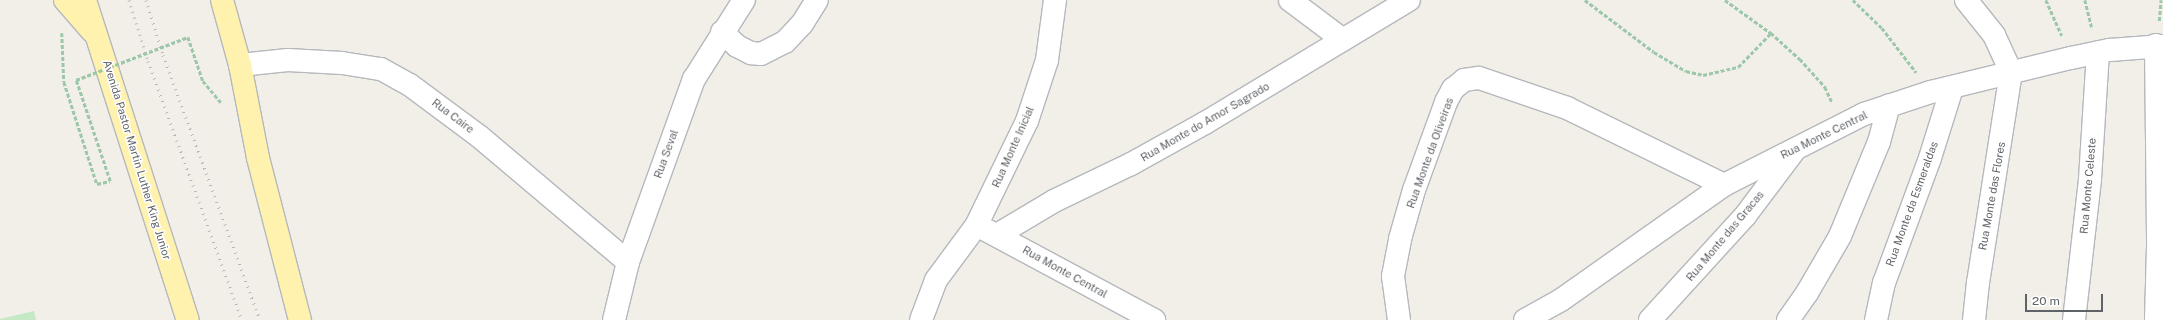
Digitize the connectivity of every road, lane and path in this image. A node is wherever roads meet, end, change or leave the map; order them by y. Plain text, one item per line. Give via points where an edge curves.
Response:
1 (65, 0) edge
2 (85, 0) edge
3 (222, 0) edge
4 (744, 0) edge
5 (817, 0) edge
6 (1055, 0) edge
7 (1290, 0) edge
8 (1409, 0) edge
9 (1584, 0) edge
10 (1726, 0) edge
11 (1854, 0) edge
12 (1966, 0) edge
13 (2046, 0) edge
14 (2085, 0) edge
15 (62, 30) dead end
16 (722, 32) junction
17 (1771, 33) junction
18 (98, 37) junction
19 (1343, 40) junction
20 (2159, 46) edge
21 (2098, 52) junction
22 (2071, 58) junction
23 (240, 65) junction
24 (2011, 72) junction
25 (1942, 90) junction
26 (1889, 105) junction
27 (250, 116) junction
28 (1842, 124) junction
29 (1796, 148) junction
30 (1724, 185) junction
31 (976, 226) junction
32 (997, 235) junction
33 (628, 262) junction
34 (188, 320) edge
35 (300, 320) edge
36 (614, 320) edge
37 (921, 320) edge
38 (1154, 320) edge
39 (1399, 320) edge
40 (1525, 320) edge
41 (1650, 320) edge
42 (1788, 320) edge
43 (1876, 320) edge
44 (1974, 320) edge
45 (2074, 320) edge
46 (2156, 320) edge

1 - 18 main road
2 - 18 main road, Avenida Pastor Martin Luther King Junior
3 - 23 main road
4 - 16 street, Rua Seval
5 - 16 street via 802,24 786,42 761,54 751,53 737,46
6 - 31 street, Rua Monte Inicial via 1047,60 1027,121
7 - 19 street
8 - 19 street, Rua Monte do Amor Sagrado
9 - 17 path via 1654,52 1686,71 1703,75 1738,67
10 - 17 path
11 - 25 path
12 - 24 street via 1994,35
13 - 22 path
14 - 21 path
15 - 27 path, bridge via 64,82 97,184 110,181 76,80 188,37 203,81 221,103
16 - 33 street, Rua Seval via 694,79
17 - 28 path via 1800,59 1825,87
18 - 34 main road, Avenida Pastor Martin Luther King Junior
19 - 32 street, Rua Monte do Amor Sagrado via 1198,127 1054,202
20 - 21 street, Rua Monte Central
20 - 46 street
21 - 22 street, Rua Monte Central
21 - 45 street, Rua Monte Celeste via 2090,179
22 - 24 street, Rua Monte Central
23 - 27 main road
23 - 33 street, Rua Caire via 288,60 342,63 381,70 410,85 480,137
24 - 25 street, Rua Monte Central
24 - 44 street, Rua Monte das Flores
25 - 26 street, Rua Monte Central
25 - 43 street, Rua Monte da Esmeraldas via 1930,158 1884,283
26 - 28 street, Rua Monte Central
26 - 42 street via 1879,142 1840,236
27 - 35 main road via 258,158
28 - 29 street, Rua Monte Central
29 - 30 street, Rua Monte Central
29 - 41 street, Rua Monte das Gracas via 1745,216
30 - 39 street, Rua Monte da Oliveiras via 1567,108 1479,78 1464,80 1453,89 1446,102 1414,190 1400,239 1393,276
30 - 40 street, Rua Monte Central via 1561,300
31 - 32 street, Rua Monte Central
31 - 37 street, Rua Monte Inicial via 936,280
32 - 38 street, Rua Monte Central
33 - 36 street, Rua Seval

